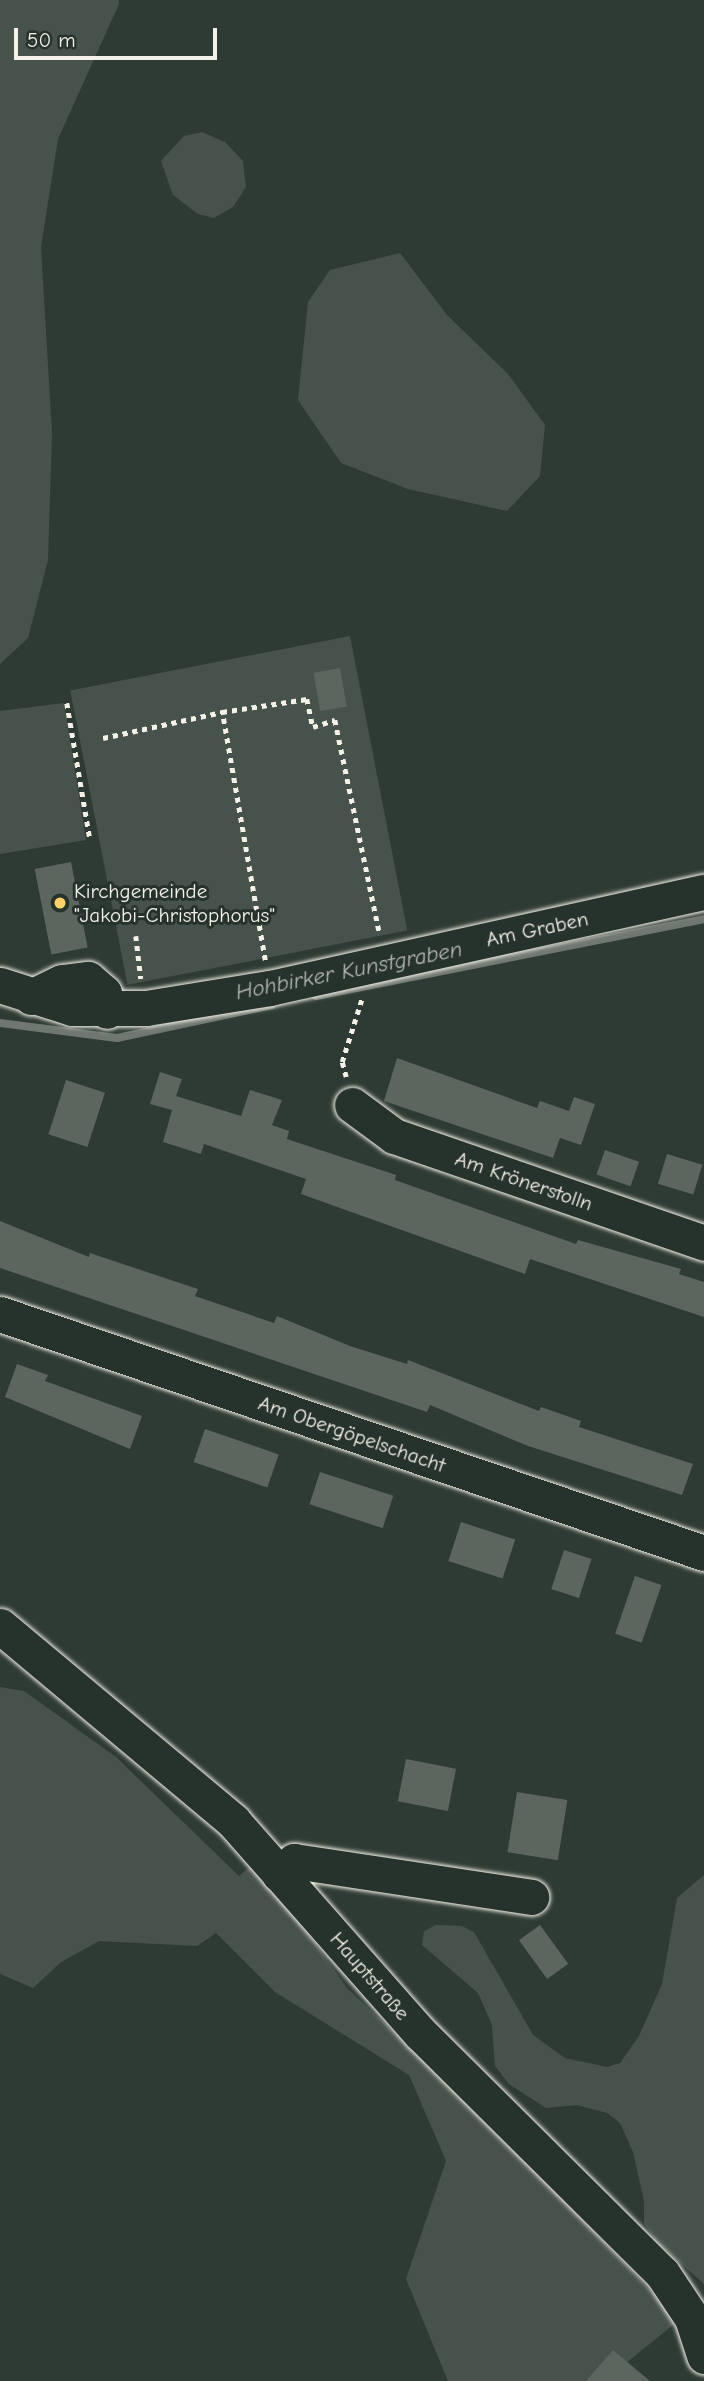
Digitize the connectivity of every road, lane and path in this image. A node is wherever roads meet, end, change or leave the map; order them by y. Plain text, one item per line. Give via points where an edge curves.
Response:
1 (67, 703) dead end
2 (222, 712) junction
3 (103, 738) dead end
4 (90, 839) dead end
5 (704, 892) edge
6 (369, 933) dead end
7 (136, 936) dead end
8 (278, 953) dead end
9 (267, 972) junction
10 (15, 991) edge
11 (363, 993) dead end
12 (146, 1008) junction
13 (352, 1105) joint
14 (704, 1242) edge
15 (0, 1314) edge
16 (704, 1553) edge
17 (0, 1626) edge
18 (279, 1874) junction
19 (531, 1896) dead end
20 (704, 2356) edge

1 - 4 path
2 - 3 path
2 - 6 path via 307,699 313,727 335,720 382,930
2 - 9 path
5 - 9 street, Am Graben
7 - 12 path
8 - 9 path
9 - 12 street, Am Graben
10 - 12 street, Am Graben via 107,1011
11 - 13 path via 342,1062
13 - 14 street, Am Krönerstolln via 394,1136
15 - 16 street, Am Obergöpelschacht
17 - 18 street, Hauptstraße via 233,1821
18 - 19 street via 294,1861
18 - 20 street, Hauptstraße via 421,2034 662,2273 692,2318

